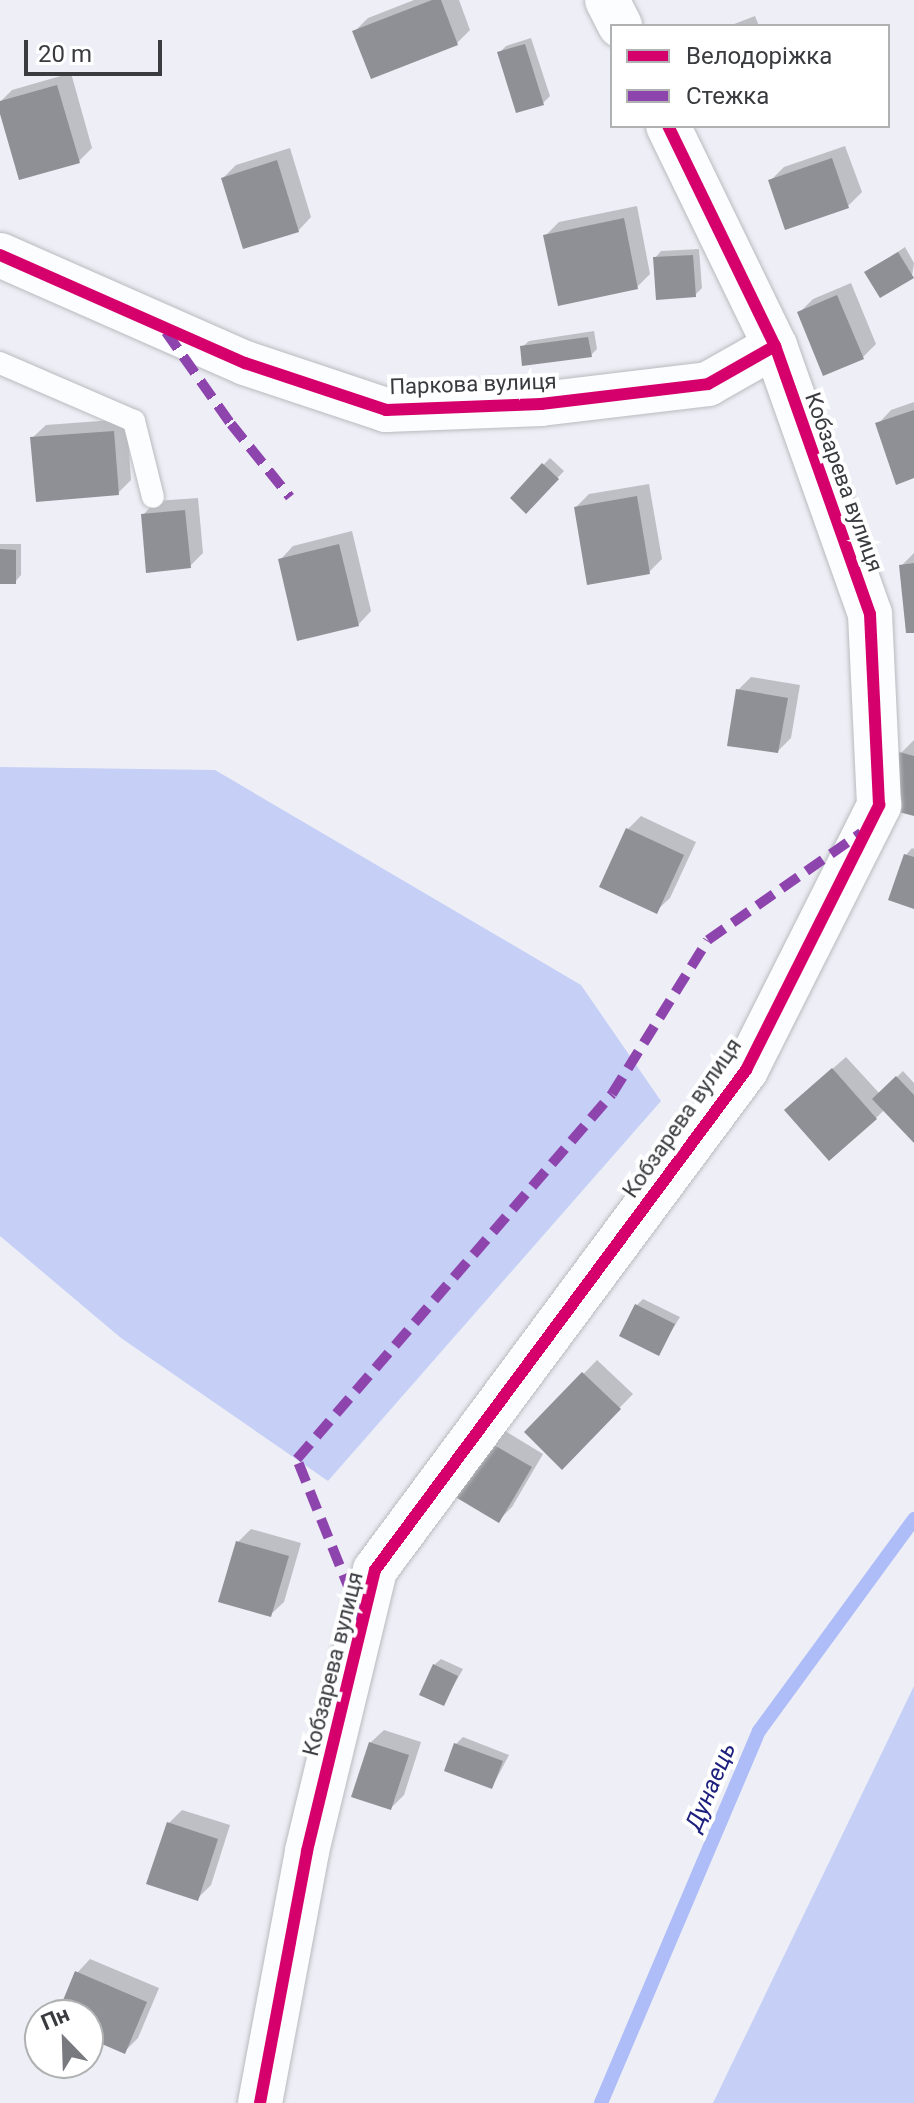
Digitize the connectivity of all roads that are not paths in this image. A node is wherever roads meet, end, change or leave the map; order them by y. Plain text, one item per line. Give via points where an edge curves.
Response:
1 (607, 0) edge
2 (619, 24) edge
3 (669, 128) edge
4 (0, 255) edge
5 (775, 346) junction
6 (0, 363) edge
7 (153, 497) dead end
8 (260, 2103) edge

1 - 2 street
3 - 5 street, Кобзарева вулиця
4 - 5 street, Паркова вулиця via 245,363 386,410 541,404 708,384
5 - 8 street, Кобзарева вулиця via 870,614 879,805 746,1070 375,1570 307,1851
6 - 7 lane via 134,421

